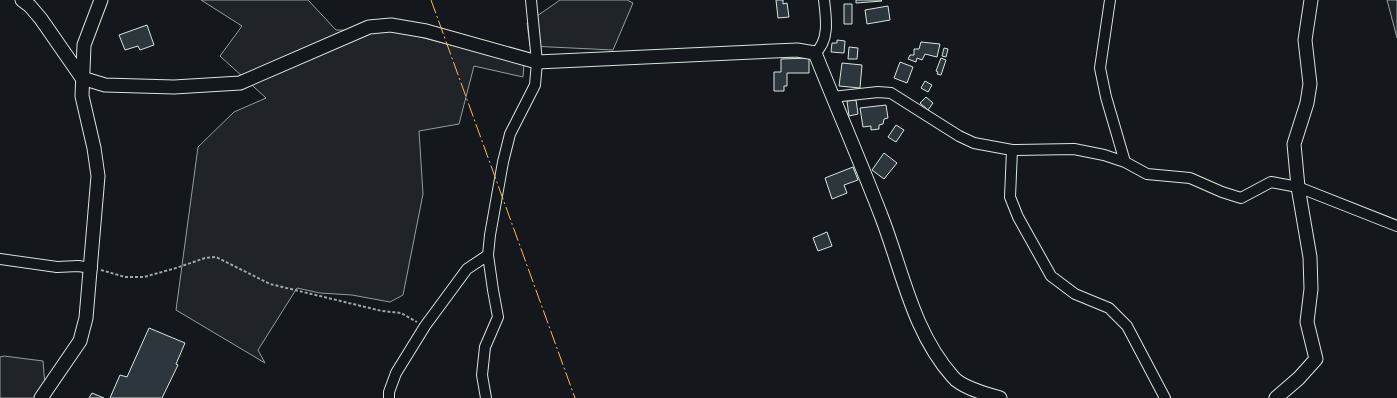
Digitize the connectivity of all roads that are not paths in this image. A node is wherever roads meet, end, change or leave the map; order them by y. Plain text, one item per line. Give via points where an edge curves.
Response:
1 (22, 0) edge
2 (101, 0) edge
3 (531, 0) edge
4 (824, 0) edge
5 (1110, 0) edge
6 (1311, 0) edge
7 (815, 53) junction
8 (537, 62) junction
9 (82, 78) junction
10 (832, 97) junction
11 (1012, 150) junction
12 (1125, 162) junction
13 (1298, 187) junction
14 (1397, 226) edge
15 (488, 255) junction
16 (0, 259) edge
17 (92, 268) junction
18 (41, 398) edge
19 (389, 398) edge
20 (486, 398) edge
21 (1000, 398) edge
22 (1165, 398) edge
23 (1276, 398) edge

1 - 9 street via 41,19
2 - 9 street via 84,44
3 - 8 street
4 - 7 street via 827,26 821,48
5 - 12 street via 1100,68
6 - 13 street via 1304,40 1310,84 1307,104 1294,144
7 - 8 street via 797,50
7 - 10 street
8 - 9 street via 426,31 381,25 368,27 240,83 174,87 106,85
8 - 15 street via 535,85 510,134 493,214
9 - 17 street via 82,96 98,176
10 - 11 street via 891,93 959,136 974,143
10 - 21 street via 882,219 908,298 930,348 954,379 977,391
11 - 12 street via 1074,150 1104,155
11 - 22 street via 1010,197 1018,217 1051,276 1075,294 1109,308 1127,326
12 - 13 street via 1147,174 1190,178 1241,198 1271,182
13 - 14 street
13 - 23 street via 1310,257 1311,289 1307,322 1316,359
15 - 19 street via 467,269 424,326 396,373
15 - 20 street via 498,317 485,347 482,375
16 - 17 street via 57,267
17 - 18 street via 86,318 80,341

